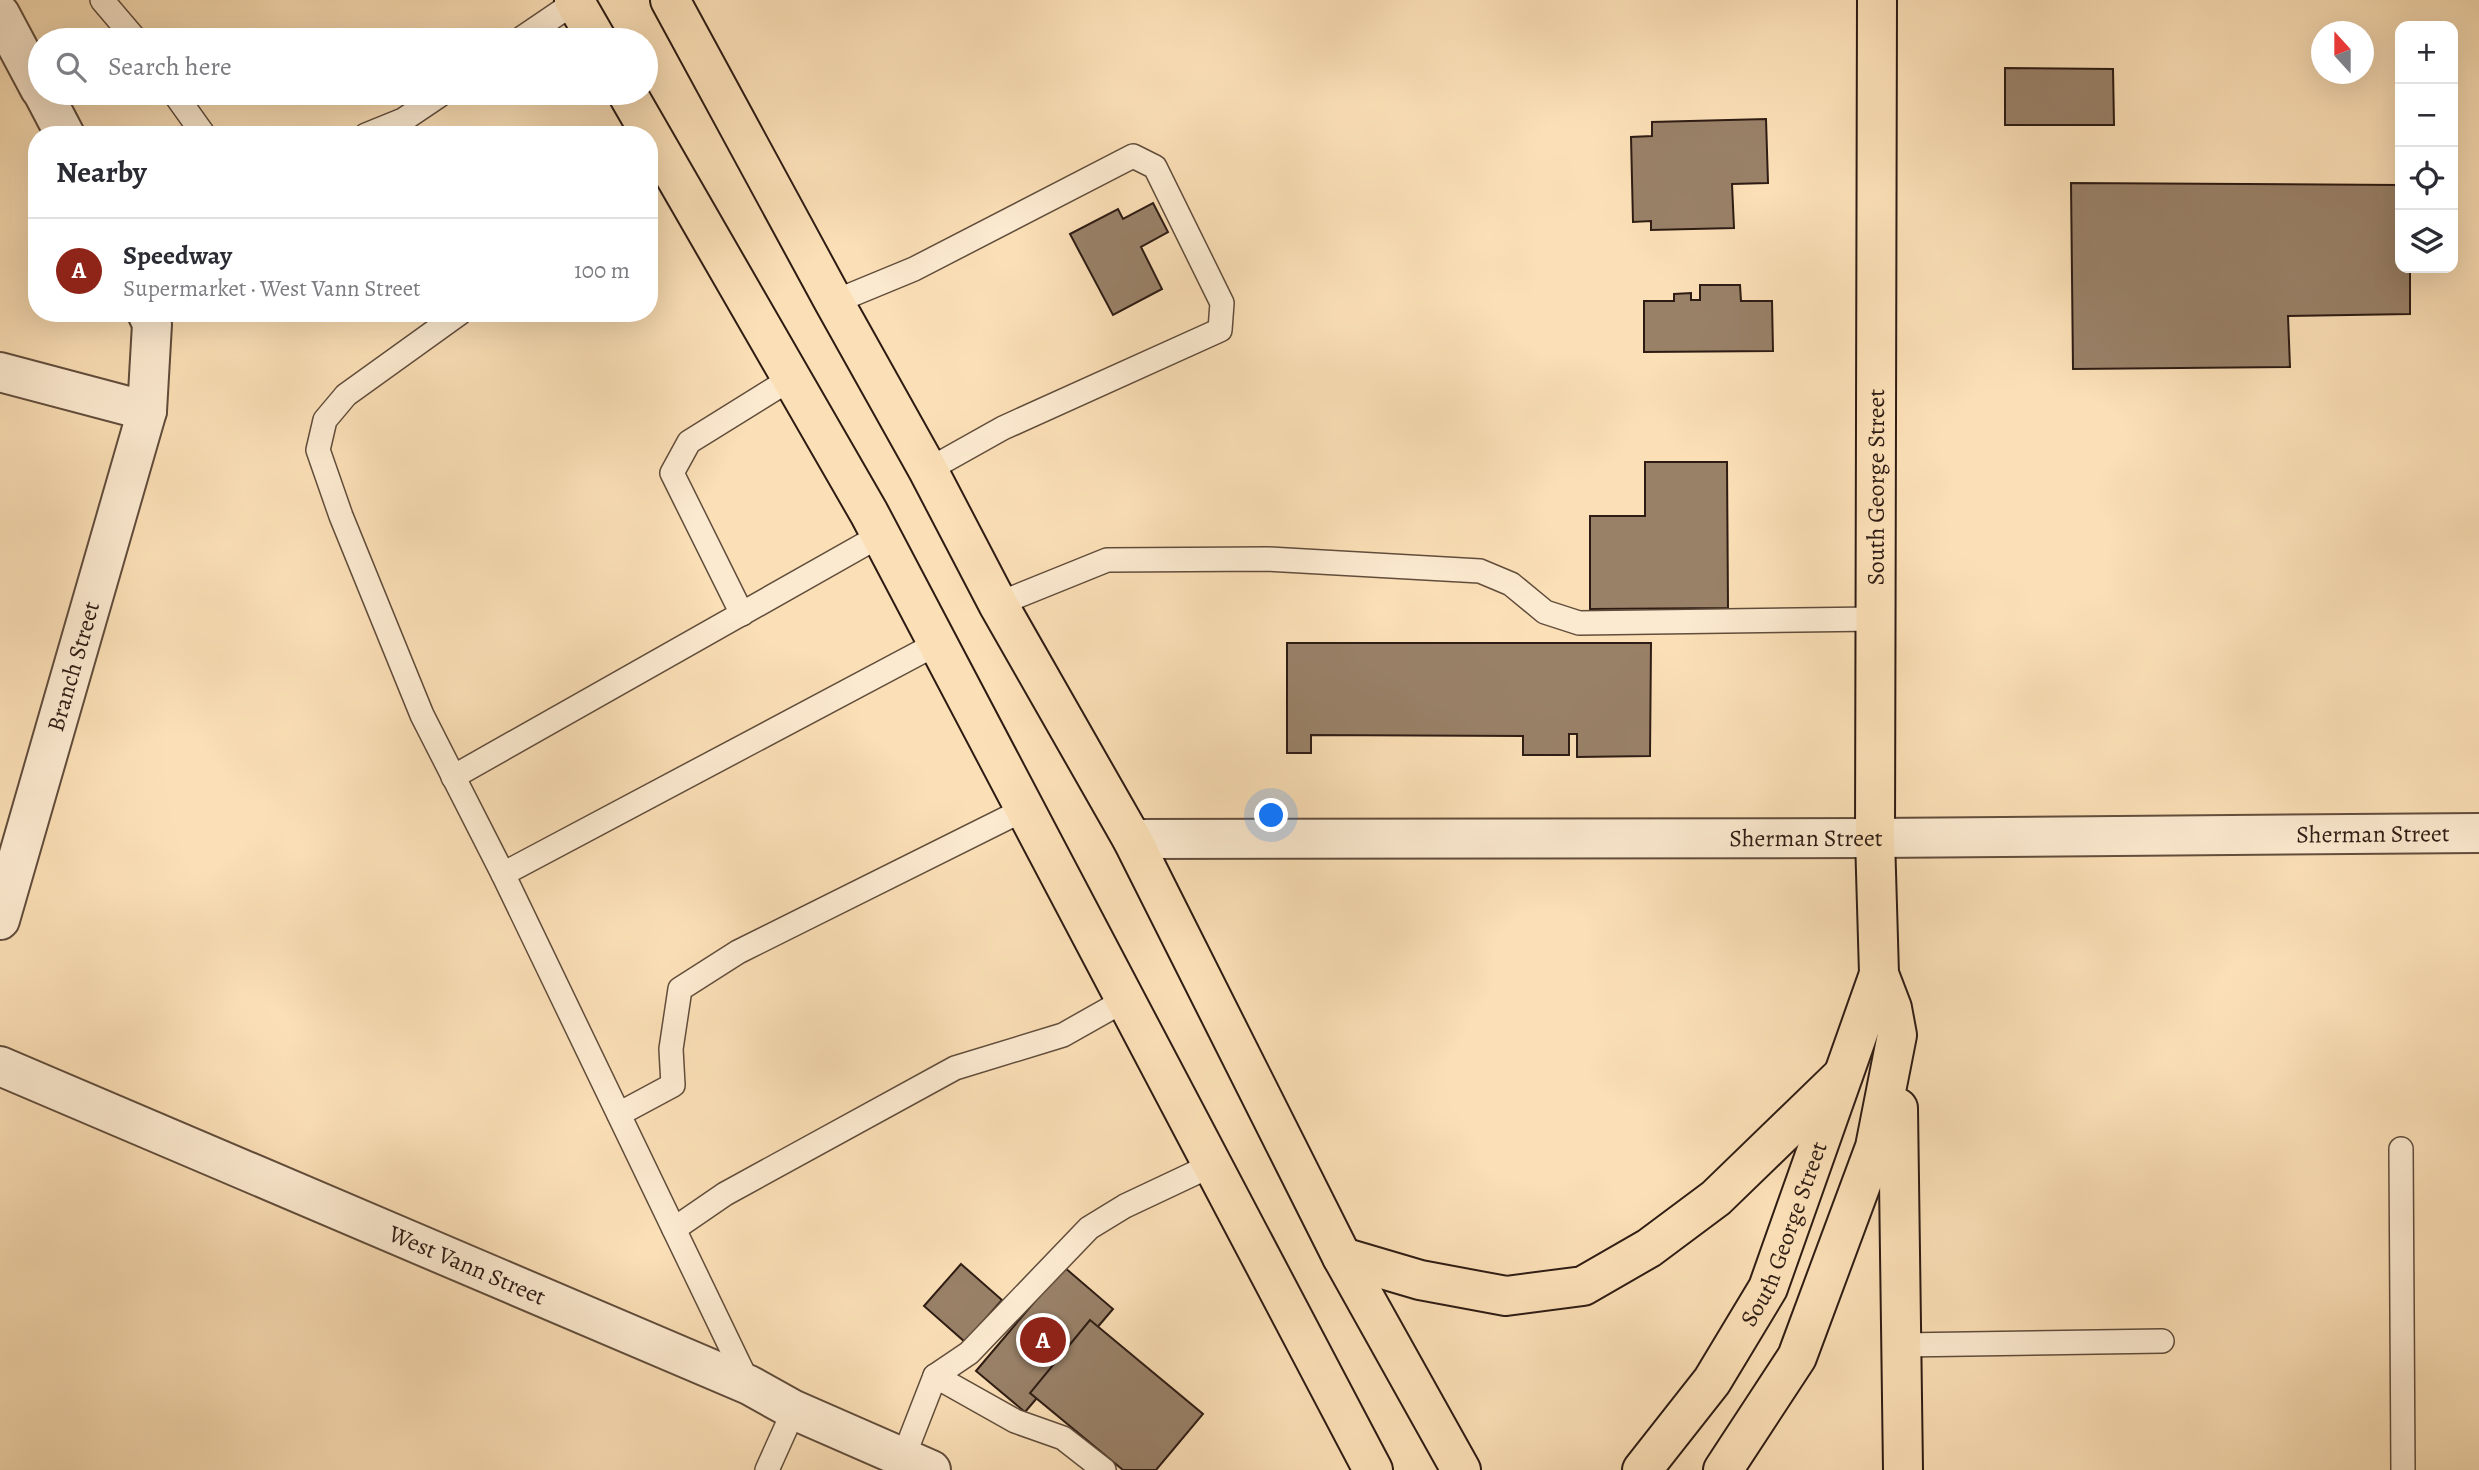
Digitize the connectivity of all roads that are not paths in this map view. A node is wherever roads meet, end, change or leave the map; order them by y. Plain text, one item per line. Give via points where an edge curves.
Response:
1 (102, 0) edge
2 (670, 0) edge
3 (1877, 0) edge
4 (574, 1) edge
5 (0, 14) edge
6 (126, 28) edge
7 (536, 28) edge
8 (590, 28) edge
9 (28, 67) edge
10 (49, 105) edge
11 (183, 105) edge
12 (425, 105) edge
13 (632, 105) edge
14 (60, 126) edge
15 (198, 126) edge
16 (388, 126) edge
17 (641, 126) edge
18 (659, 170) edge
19 (834, 302) junction
20 (151, 322) edge
21 (447, 322) edge
22 (0, 372) edge
23 (792, 378) junction
24 (147, 411) junction
25 (928, 470) junction
26 (881, 535) junction
27 (998, 604) junction
28 (742, 614) junction
29 (1876, 619) junction
30 (937, 643) junction
31 (453, 777) junction
32 (1025, 809) junction
33 (2479, 833) edge
34 (1875, 838) junction
35 (1132, 839) junction
36 (503, 874) junction
37 (0, 920) edge
38 (1879, 974) junction
39 (1125, 1000) junction
40 (1897, 1035) junction
41 (0, 1066) edge
42 (1843, 1075) junction
43 (619, 1114) junction
44 (2400, 1149) dead end
45 (1212, 1165) junction
46 (674, 1229) junction
47 (1342, 1257) junction
48 (2162, 1341) dead end
49 (1902, 1345) junction
50 (936, 1376) junction
51 (749, 1385) junction
52 (794, 1410) junction
53 (917, 1464) edge
54 (767, 1470) edge
55 (1104, 1470) edge
56 (1373, 1470) edge
57 (1461, 1470) edge
58 (1642, 1470) edge
59 (1723, 1470) edge
60 (1903, 1470) edge
61 (2403, 1470) edge

1 - 6 lane
2 - 19 main road
3 - 29 main road, South George Street
4 - 7 lane
4 - 8 main road
5 - 9 street
10 - 14 street
11 - 15 lane
12 - 16 lane
13 - 17 main road
18 - 23 main road
19 - 25 main road
19 - 25 lane via 914,269 1133,156 1155,167 1222,303 1220,330 1003,428
20 - 24 street, Branch Street
21 - 31 lane via 346,395 325,420 318,450 422,715
22 - 24 street
23 - 26 main road
23 - 28 lane via 689,442 672,473
24 - 37 street, Branch Street
25 - 27 main road
26 - 28 lane
26 - 30 main road
27 - 29 lane via 1107,560 1268,559 1480,571 1511,584 1545,612 1579,623
27 - 35 main road
28 - 31 lane
29 - 34 main road, South George Street
30 - 32 main road
30 - 36 lane
31 - 36 lane
32 - 39 main road
32 - 43 lane via 737,952 680,989 671,1049 673,1085
33 - 34 street, Sherman Street
34 - 35 street, Sherman Street
34 - 38 main road, South George Street
35 - 47 main road
36 - 43 lane
38 - 40 main road, South George Street
38 - 42 main road, South George Street
39 - 45 main road
39 - 46 lane via 1063,1035 955,1068 725,1194
40 - 49 main road
40 - 59 main road, South George Street via 1875,1146 1797,1357
41 - 51 street, West Vann Street
42 - 47 main road via 1716,1198 1649,1248 1583,1286 1506,1297 1420,1280
42 - 58 main road, South George Street via 1768,1289 1712,1381
43 - 46 lane
44 - 61 lane
45 - 50 lane via 1089,1228 969,1353
45 - 56 main road
46 - 51 lane
47 - 57 main road
48 - 49 lane
49 - 60 main road
50 - 53 lane
50 - 55 lane via 1015,1422 1063,1438
51 - 52 street, West Vann Street
52 - 53 street, West Vann Street
52 - 54 lane

